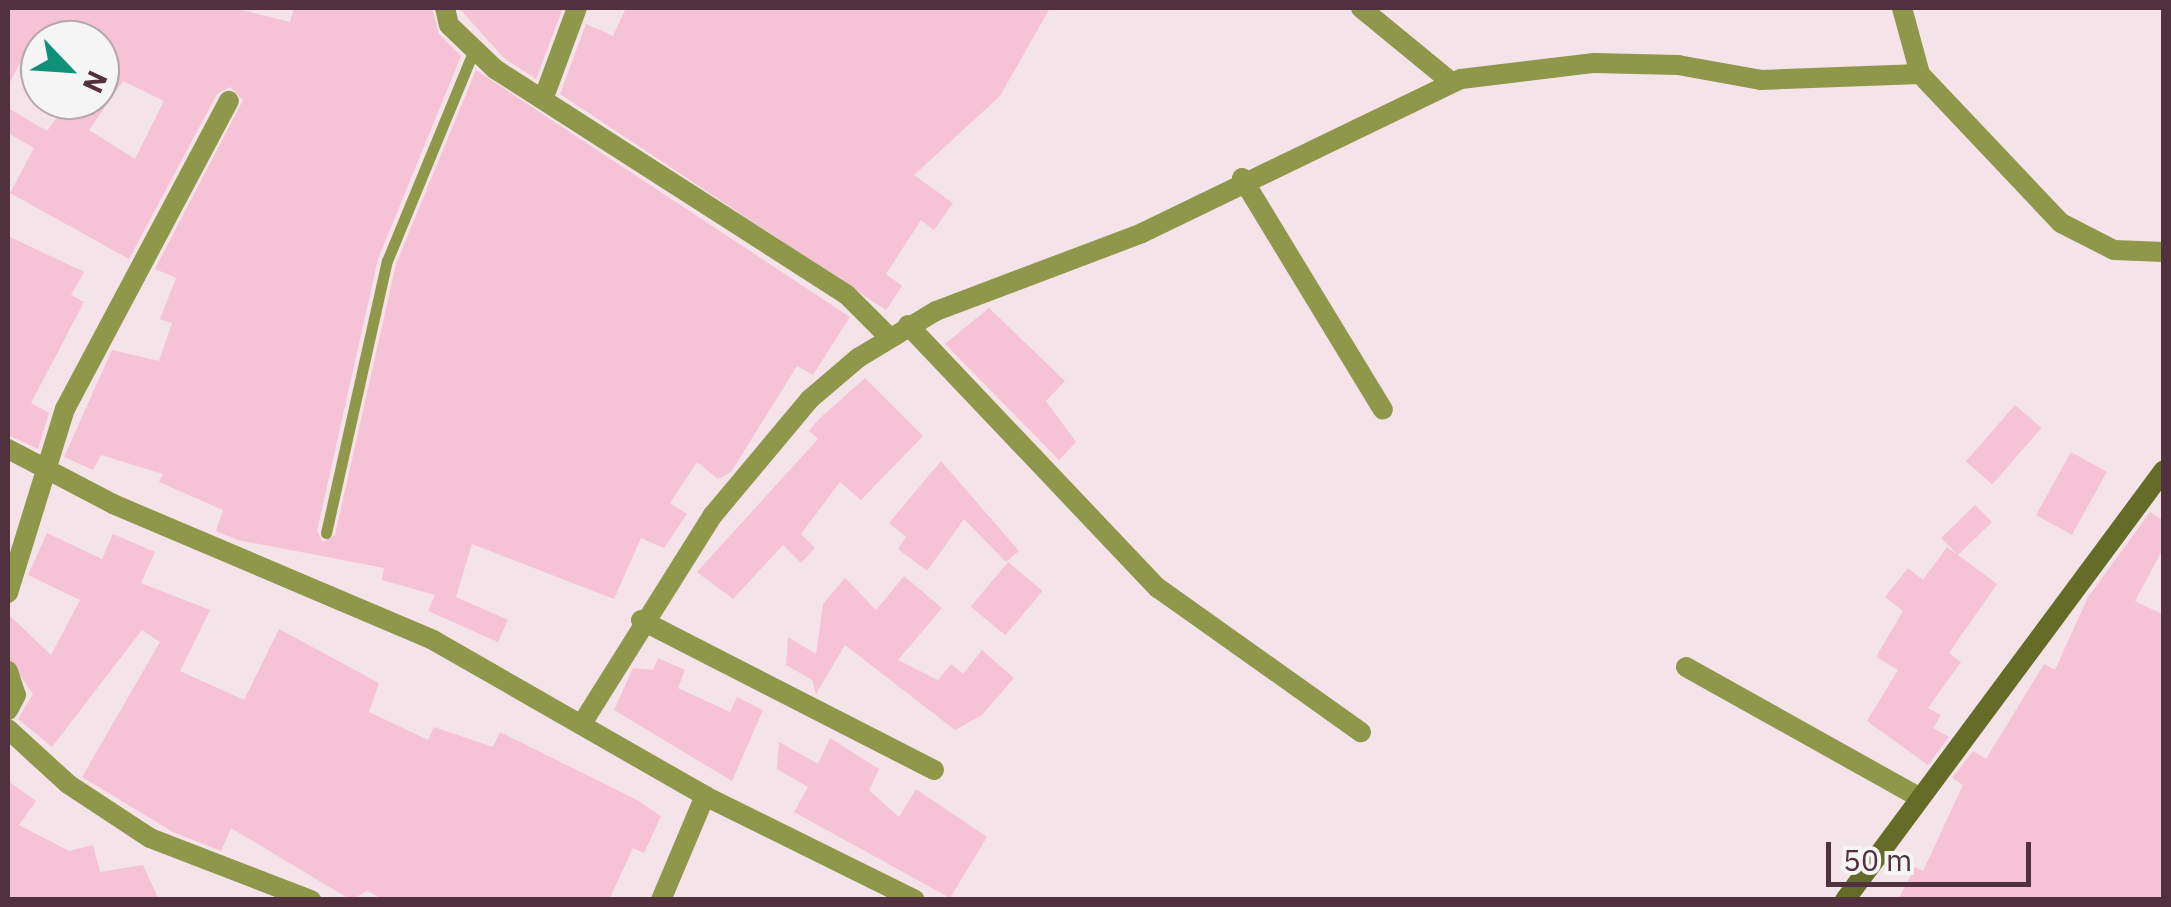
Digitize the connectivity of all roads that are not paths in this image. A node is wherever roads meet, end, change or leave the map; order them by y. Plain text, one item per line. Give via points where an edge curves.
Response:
1 (444, 8) edge
2 (576, 8) edge
3 (1362, 8) edge
4 (1902, 8) edge
5 (474, 50) junction
6 (1920, 74) junction
7 (1451, 82) junction
8 (544, 97) junction
9 (228, 101) dead end
10 (1242, 178) junction
11 (2164, 252) edge
12 (899, 332) junction
13 (1383, 410) dead end
14 (8, 449) edge
15 (40, 466) junction
16 (2164, 470) edge
17 (326, 533) dead end
18 (8, 593) edge
19 (641, 620) junction
20 (1686, 667) dead end
21 (8, 671) edge
22 (8, 710) edge
23 (583, 722) junction
24 (8, 729) edge
25 (1361, 732) dead end
26 (934, 770) dead end
27 (705, 796) junction
28 (1919, 796) junction
29 (310, 900) edge
30 (661, 900) edge
31 (916, 900) edge
32 (1845, 900) edge

1 - 5 street
2 - 8 street
3 - 7 street
4 - 6 street
5 - 8 street
5 - 17 lane via 386,261
6 - 7 street via 1761,80 1594,63
6 - 11 street via 2061,223 2114,250
7 - 10 street
8 - 12 street via 606,146
9 - 15 street
10 - 12 street via 1142,233
10 - 13 street
12 - 19 street via 810,400 756,459
12 - 25 street via 1158,588
14 - 15 street
15 - 18 street
15 - 23 street via 377,613
16 - 28 main road
19 - 23 street
19 - 26 street
20 - 28 street
21 - 22 street via 16,695
23 - 27 street
24 - 29 street via 150,838
27 - 30 street
27 - 31 street
28 - 32 main road

